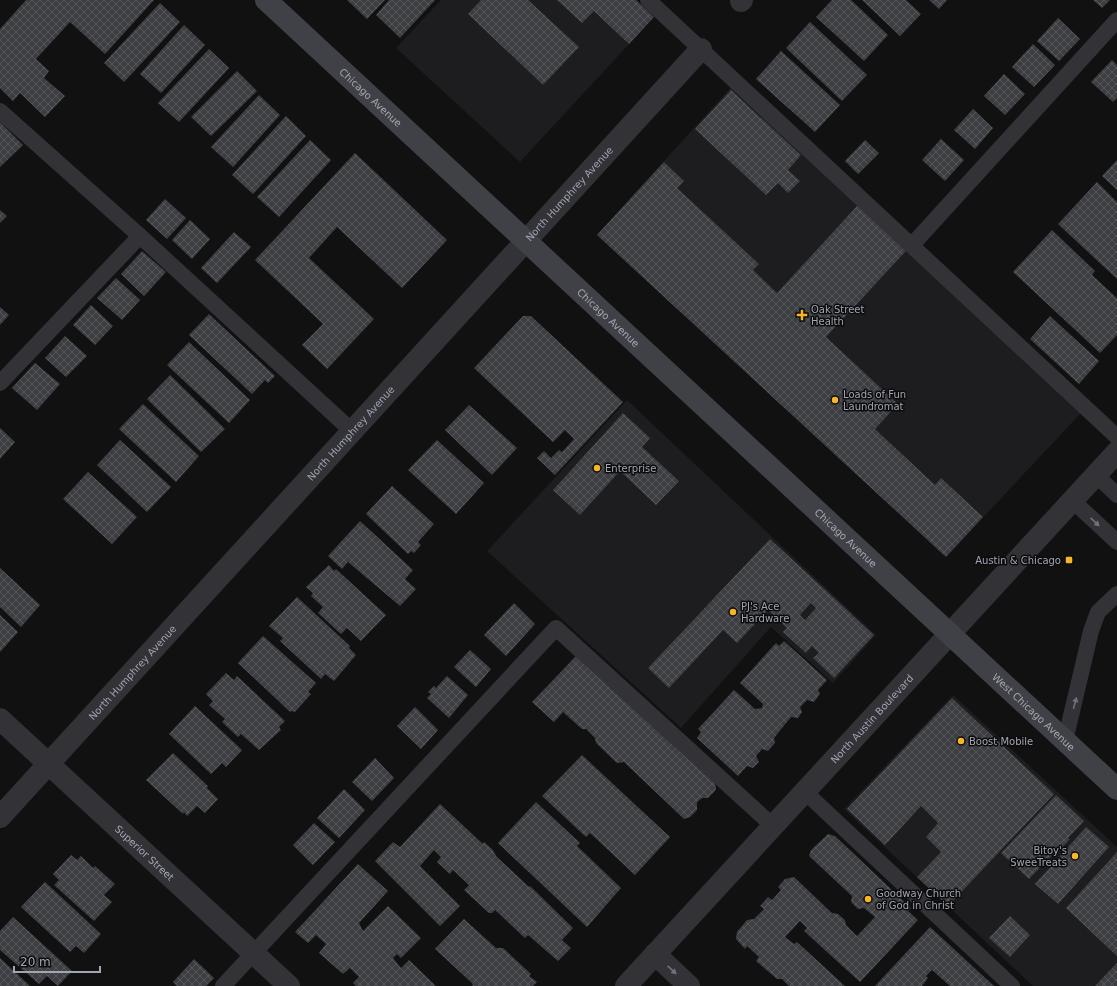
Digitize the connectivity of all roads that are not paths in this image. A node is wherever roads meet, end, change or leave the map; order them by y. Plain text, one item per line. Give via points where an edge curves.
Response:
1 (266, 0) edge
2 (648, 0) edge
3 (1117, 20) edge
4 (701, 49) junction
5 (0, 112) edge
6 (140, 236) junction
7 (526, 240) junction
8 (912, 245) junction
9 (0, 383) edge
10 (352, 431) junction
11 (1117, 437) edge
12 (1117, 452) edge
13 (1096, 475) junction
14 (1117, 495) edge
15 (1073, 501) junction
16 (1117, 542) edge
17 (1117, 594) edge
18 (950, 634) junction
19 (0, 719) edge
20 (1065, 741) junction
21 (49, 764) junction
22 (1117, 790) edge
23 (805, 792) junction
24 (0, 817) edge
25 (774, 826) junction
26 (254, 953) junction
27 (655, 954) junction
28 (223, 986) edge
29 (289, 986) edge
30 (626, 986) edge
31 (689, 986) edge
32 (1012, 986) edge

1 - 7 main road, Chicago Avenue
2 - 4 lane
3 - 8 lane
4 - 7 street, North Humphrey Avenue
4 - 8 lane
5 - 6 lane
6 - 9 lane
6 - 10 lane
7 - 10 street, North Humphrey Avenue
7 - 18 main road, Chicago Avenue
8 - 11 lane
10 - 21 street, North Humphrey Avenue
12 - 13 street, North Austin Boulevard
13 - 14 lane
13 - 15 street, North Austin Boulevard
15 -> 16 lane
15 - 18 street, North Austin Boulevard
20 -> 17 lane via 1098,612
18 - 20 main road, West Chicago Avenue
18 - 23 street, North Austin Boulevard
19 - 21 street, Superior Street
20 - 22 main road, West Chicago Avenue
21 - 24 street, North Humphrey Avenue
21 - 26 street, Superior Street
23 - 25 street, North Austin Boulevard
23 - 32 lane
25 - 26 lane via 556,628
25 - 27 street, North Austin Boulevard
26 - 28 lane
26 - 29 street, Superior Street
27 - 30 street, North Austin Boulevard
27 -> 31 street

